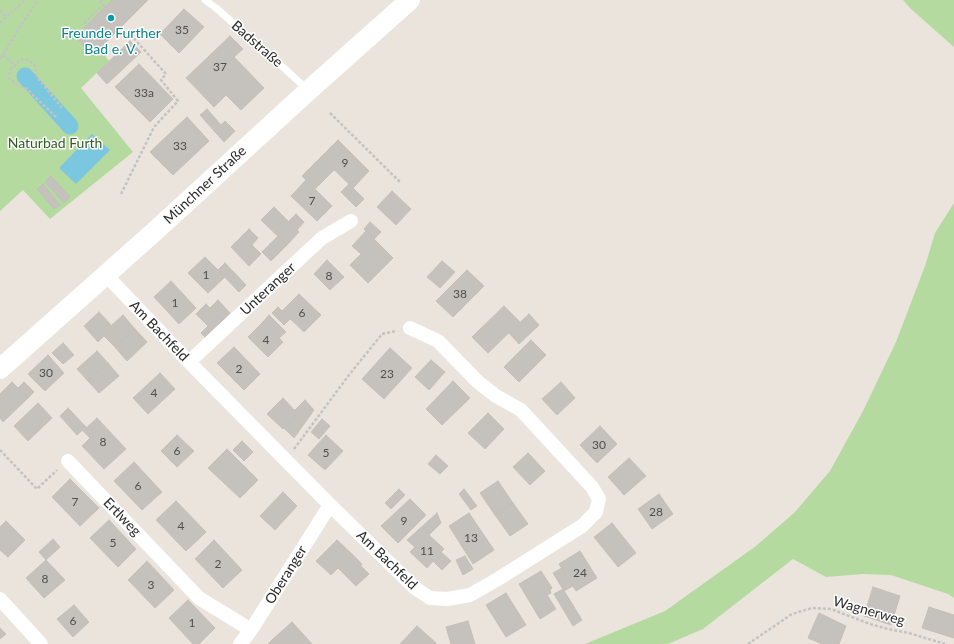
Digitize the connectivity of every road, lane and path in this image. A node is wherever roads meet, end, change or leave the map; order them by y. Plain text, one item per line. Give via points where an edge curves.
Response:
1 (25, 0) edge
2 (38, 0) edge
3 (100, 0) edge
4 (205, 0) edge
5 (410, 0) edge
6 (0, 10) edge
7 (6, 17) junction
8 (0, 23) edge
9 (84, 23) dead end
10 (129, 33) dead end
11 (4, 55) junction
12 (0, 58) edge
13 (15, 65) junction
14 (308, 90) junction
15 (62, 108) dead end
16 (330, 113) dead end
17 (56, 117) dead end
18 (401, 183) dead end
19 (121, 194) dead end
20 (351, 221) dead end
21 (106, 275) junction
22 (410, 328) joint
23 (189, 362) junction
24 (0, 369) edge
25 (0, 450) edge
26 (286, 460) junction
27 (68, 461) joint
28 (330, 505) junction
29 (0, 599) edge
30 (251, 630) junction
31 (41, 644) edge
32 (240, 644) edge
33 (748, 644) edge
34 (945, 644) edge

1 - 7 path
2 - 11 path
3 - 9 path via 104,5
4 - 14 lane, Badstraße
5 - 14 main road, Münchner Straße
6 - 7 path
7 - 8 path
10 - 19 path via 166,74 161,80 178,101 154,127
11 - 12 path
11 - 13 path
13 - 15 path via 22,59 29,60 35,66 37,77
13 - 17 path via 9,71 9,78 18,86 27,89
14 - 21 main road, Münchner Straße
16 - 18 path
20 - 23 street, Unteranger via 322,238
21 - 23 street, Am Bachfeld
21 - 24 main road, Münchner Straße
22 - 26 path via 382,334
22 - 28 street, Am Bachfeld via 438,341 478,382 521,410 592,488 599,499 596,512 582,526 498,579 470,595 447,599 430,598 415,588
23 - 26 street, Am Bachfeld
25 - 27 path via 37,489
26 - 28 street, Am Bachfeld
27 - 30 street, Ertlweg via 199,598
28 - 30 street, Oberanger
29 - 31 street
30 - 32 street, Oberanger
33 - 34 path, Wagnerweg via 792,614 812,608 831,609 870,624

